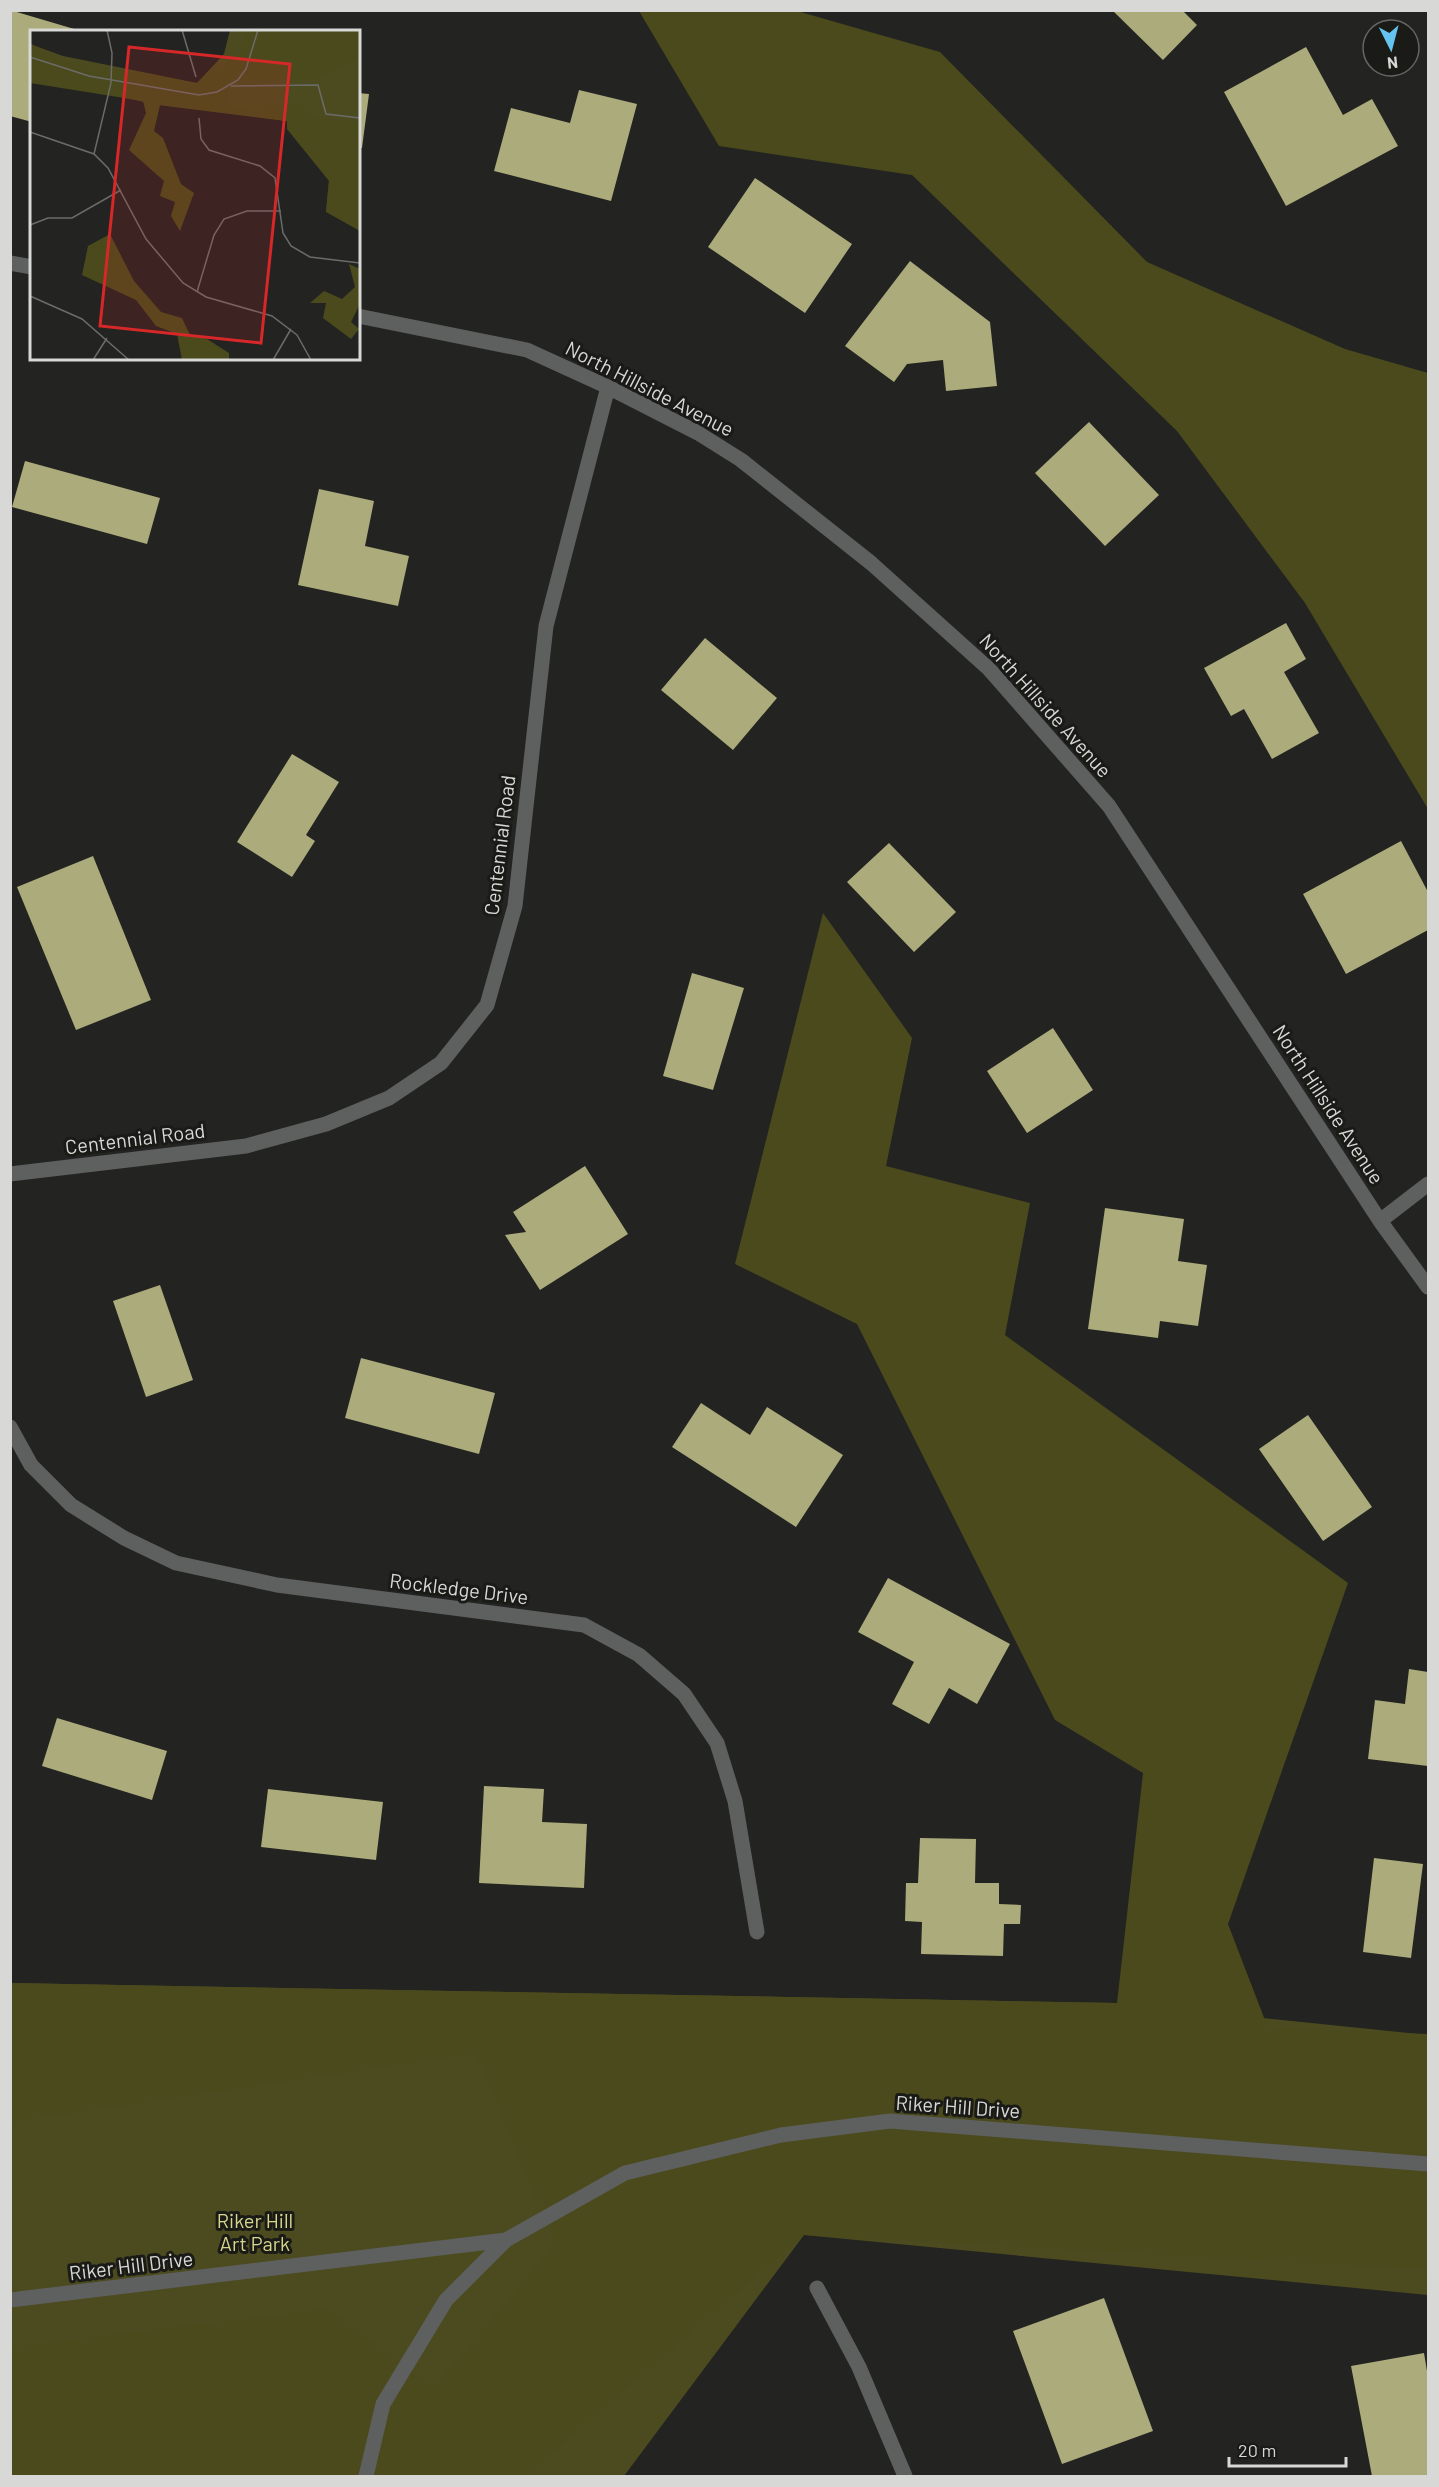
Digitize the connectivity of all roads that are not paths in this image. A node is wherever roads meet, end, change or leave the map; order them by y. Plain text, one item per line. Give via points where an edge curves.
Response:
1 (10, 263) edge
2 (30, 267) edge
3 (360, 316) edge
4 (608, 387) junction
5 (10, 1174) edge
6 (1428, 1184) edge
7 (1380, 1221) junction
8 (1428, 1287) edge
9 (10, 1427) edge
10 (757, 1932) dead end
11 (1428, 2164) edge
12 (506, 2240) junction
13 (817, 2288) dead end
14 (10, 2300) edge
15 (366, 2476) edge
16 (905, 2476) edge

1 - 2 street
3 - 4 street, North Hillside Avenue via 527,350
4 - 5 street, Centennial Road via 546,626 515,906 487,1005 441,1063 389,1098 326,1124 246,1146
4 - 7 street, North Hillside Avenue via 741,459 871,563 989,669 1109,806
6 - 7 street
7 - 8 street, North Hillside Avenue
9 - 10 street, Rockledge Drive via 31,1465 71,1505 124,1538 176,1563 277,1585 584,1625 639,1655 684,1695 717,1743 735,1801
11 - 12 street, Riker Hill Drive via 890,2121 781,2135 625,2174
12 - 14 street, Riker Hill Drive
12 - 15 street, Riker Hill Drive via 446,2300 383,2404
13 - 16 street via 859,2367

